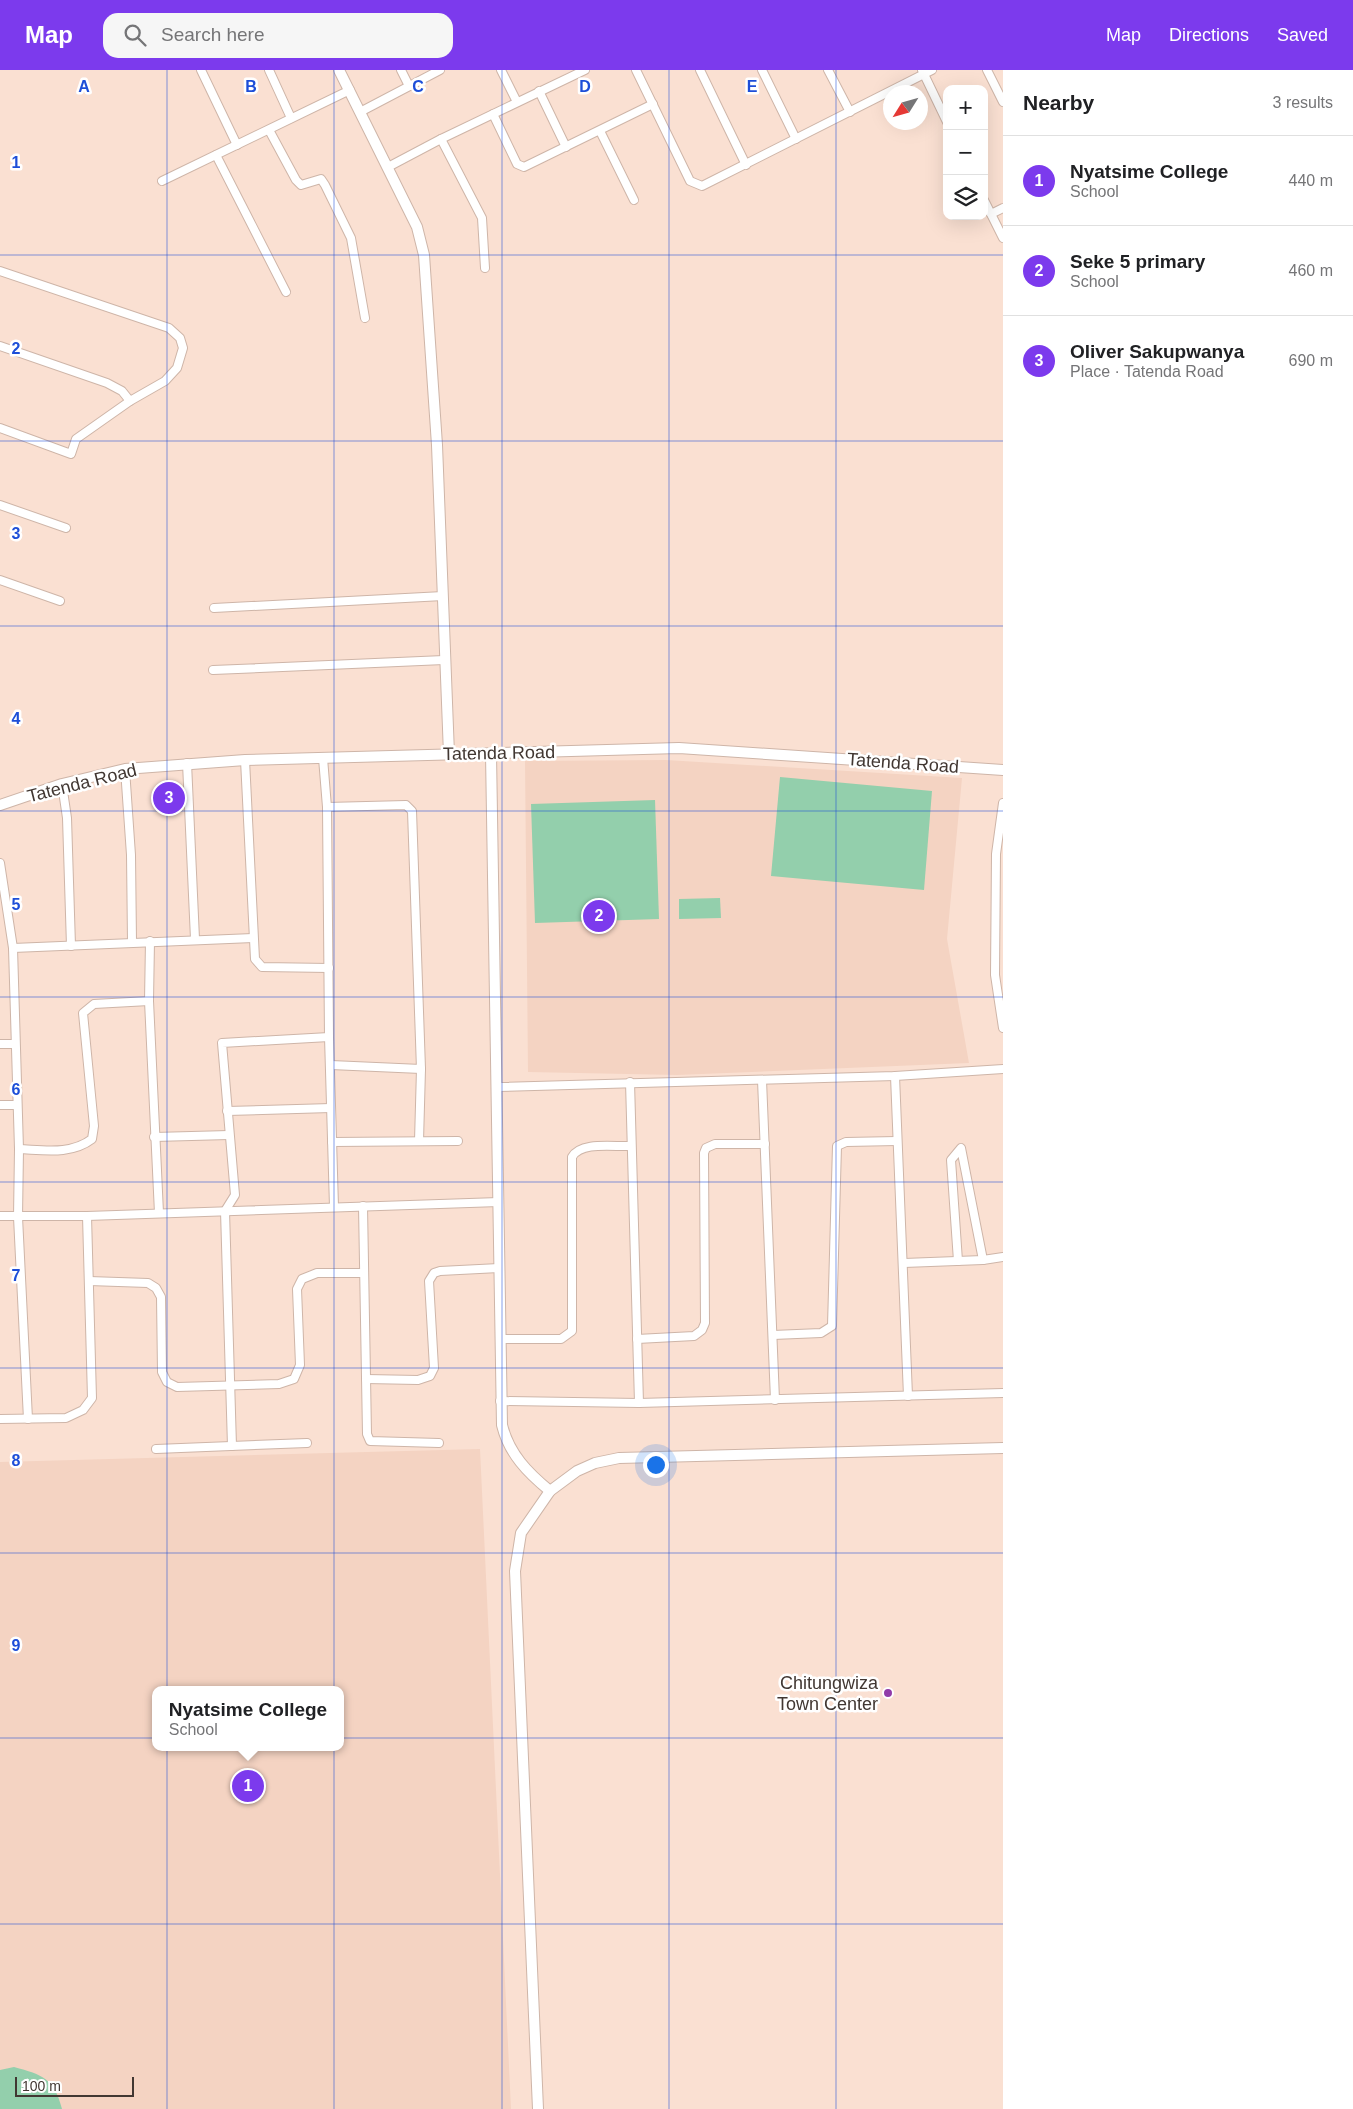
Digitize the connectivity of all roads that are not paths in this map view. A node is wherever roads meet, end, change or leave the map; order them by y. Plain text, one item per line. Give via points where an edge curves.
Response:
1 (201, 70) edge
2 (269, 70) edge
3 (339, 70) edge
4 (401, 70) edge
5 (440, 70) edge
6 (501, 70) edge
7 (566, 70) edge
8 (585, 70) edge
9 (636, 70) edge
10 (700, 70) edge
11 (762, 70) edge
12 (828, 70) edge
13 (932, 70) edge
14 (987, 70) edge
15 (923, 72) edge
16 (570, 78) junction
17 (409, 86) junction
18 (350, 90) junction
19 (539, 91) junction
20 (517, 102) junction
21 (1003, 102) edge
22 (653, 104) junction
23 (360, 112) junction
24 (850, 112) junction
25 (493, 114) junction
26 (943, 114) edge
27 (291, 118) junction
28 (269, 130) junction
29 (600, 131) junction
30 (441, 139) junction
31 (796, 139) junction
32 (237, 145) junction
33 (566, 147) junction
34 (216, 155) junction
35 (746, 165) junction
36 (388, 167) junction
37 (162, 181) dead end
38 (634, 200) dead end
39 (988, 208) edge
40 (1003, 208) edge
41 (991, 214) junction
42 (1003, 238) edge
43 (485, 268) dead end
44 (0, 271) edge
45 (286, 292) dead end
46 (365, 318) dead end
47 (0, 346) edge
48 (130, 402) junction
49 (0, 428) edge
50 (0, 505) edge
51 (66, 528) dead end
52 (0, 580) edge
53 (443, 596) junction
54 (60, 601) dead end
55 (214, 608) dead end
56 (444, 660) junction
57 (213, 670) dead end
58 (449, 754) junction
59 (490, 754) junction
60 (323, 758) junction
61 (245, 760) junction
62 (187, 763) junction
63 (124, 769) junction
64 (1003, 770) edge
65 (62, 784) junction
66 (1003, 803) edge
67 (0, 805) edge
68 (327, 807) junction
69 (999, 854) edge
70 (0, 863) edge
71 (253, 938) junction
72 (195, 939) junction
73 (150, 941) junction
74 (132, 942) junction
75 (72, 946) junction
76 (13, 948) junction
77 (329, 968) junction
78 (149, 1001) junction
79 (1003, 1028) edge
80 (329, 1037) junction
81 (0, 1044) edge
82 (15, 1044) junction
83 (331, 1065) junction
84 (421, 1069) junction
85 (1003, 1069) edge
86 (895, 1076) junction
87 (762, 1080) junction
88 (630, 1082) junction
89 (497, 1088) junction
90 (0, 1105) edge
91 (16, 1105) junction
92 (331, 1108) junction
93 (227, 1111) junction
94 (229, 1135) junction
95 (154, 1137) junction
96 (419, 1141) junction
97 (458, 1141) dead end
98 (897, 1141) junction
99 (332, 1142) junction
100 (764, 1144) junction
101 (631, 1146) junction
102 (19, 1150) junction
103 (499, 1202) junction
104 (334, 1206) junction
105 (363, 1206) junction
106 (225, 1211) junction
107 (159, 1213) junction
108 (0, 1216) edge
109 (18, 1216) junction
110 (87, 1216) junction
111 (1003, 1257) edge
112 (983, 1260) junction
113 (958, 1261) junction
114 (904, 1263) junction
115 (499, 1268) junction
116 (364, 1273) junction
117 (89, 1281) junction
118 (773, 1335) junction
119 (502, 1339) junction
120 (637, 1339) junction
121 (366, 1378) junction
122 (231, 1384) junction
123 (1003, 1393) edge
124 (908, 1396) junction
125 (775, 1400) junction
126 (500, 1401) junction
127 (639, 1403) junction
128 (0, 1419) edge
129 (28, 1419) junction
130 (307, 1443) dead end
131 (439, 1443) dead end
132 (232, 1446) junction
133 (1003, 1448) edge
134 (156, 1449) dead end
135 (550, 1492) junction
136 (538, 2109) edge

1 - 32 street
2 - 27 street
3 - 18 street
4 - 17 street
5 - 17 street
6 - 20 street
7 - 16 street
8 - 16 street
9 - 22 street
10 - 35 street
11 - 31 street
12 - 24 street
13 - 15 street
14 - 21 street
15 - 24 street
15 - 26 street
16 - 19 street
17 - 23 street
18 - 23 street
18 - 27 street
19 - 20 street
19 - 33 street
20 - 25 street
22 - 29 street
22 - 35 street via 690,181 702,186
23 - 36 street
24 - 31 street
25 - 30 street
25 - 33 street via 521,167
27 - 28 street
28 - 32 street
28 - 46 street via 301,185 321,179 326,185 351,238
29 - 33 street
29 - 38 street
30 - 36 street
30 - 43 street via 482,218
31 - 35 street
32 - 34 street
34 - 37 street
34 - 45 street
36 - 53 street via 417,227 424,255
39 - 41 street
40 - 41 street
41 - 42 street
44 - 48 street via 169,328 180,338 183,348 178,368 165,381
47 - 48 street via 107,383 122,391
48 - 49 street via 76,439 71,454
50 - 51 street
52 - 54 street
53 - 55 street
53 - 56 street
56 - 57 street
56 - 58 street
58 - 59 street, Tatenda Road
58 - 60 street, Tatenda Road
59 - 64 street, Tatenda Road via 679,748
59 - 89 street
60 - 61 street, Tatenda Road
60 - 68 street
61 - 62 street, Tatenda Road
61 - 71 street
62 - 63 street, Tatenda Road
62 - 72 street
63 - 65 street, Tatenda Road
63 - 74 street via 131,855
65 - 67 street, Tatenda Road
65 - 75 street via 67,818
66 - 69 street
68 - 77 street
68 - 84 street via 406,805 412,811
69 - 79 street via 994,974
70 - 76 street
71 - 72 street
71 - 77 street via 255,959 260,966
72 - 73 street
73 - 74 street
73 - 78 street
74 - 75 street
75 - 76 street
76 - 82 street
77 - 80 street
78 - 95 street
78 - 102 street via 94,1004 83,1013 94,1126 92,1139 82,1146 63,1150
80 - 83 street
80 - 93 street via 222,1043
81 - 82 street
82 - 91 street
83 - 84 street
83 - 92 street
84 - 96 street
85 - 86 street
86 - 87 street
86 - 98 street
87 - 88 street
87 - 100 street
88 - 89 street
88 - 101 street
89 - 103 street
90 - 91 street
91 - 102 street
92 - 93 street
92 - 99 street
93 - 94 street
94 - 95 street
94 - 106 street via 235,1195
95 - 107 street
96 - 97 street
96 - 99 street
98 - 114 street
98 - 118 street via 846,1142 837,1146 832,1326 821,1333
99 - 104 street
100 - 118 street
100 - 120 street via 715,1144 706,1148 704,1153 705,1323 702,1330 694,1336
101 - 119 street via 584,1148 574,1152 572,1157 572,1331 561,1339
101 - 120 street
102 - 109 street
103 - 105 street
103 - 115 street
104 - 105 street
104 - 106 street
105 - 116 street
106 - 107 street
106 - 122 street
107 - 110 street
108 - 109 street
109 - 110 street
109 - 129 street
110 - 117 street
111 - 112 street
112 - 113 street
112 - 113 street via 961,1148 951,1160
113 - 114 street
114 - 124 street
115 - 119 street
115 - 121 street via 434,1273 430,1281 434,1368 430,1376 418,1380
116 - 121 street
116 - 122 street via 317,1273 302,1279 297,1289 300,1365 294,1379 279,1384
117 - 122 street via 148,1283 156,1288 161,1297 162,1372 167,1382 176,1388
117 - 129 street via 92,1398 83,1410 66,1418
118 - 125 street
119 - 126 street
120 - 127 street
121 - 131 street via 367,1434 370,1441
122 - 132 street
123 - 124 street
124 - 125 street
125 - 127 street
126 - 127 street
126 - 135 street via 506,1440 514,1455
128 - 129 street
130 - 132 street
132 - 134 street
133 - 135 street via 619,1458 577,1471
135 - 136 street via 521,1533 515,1564

